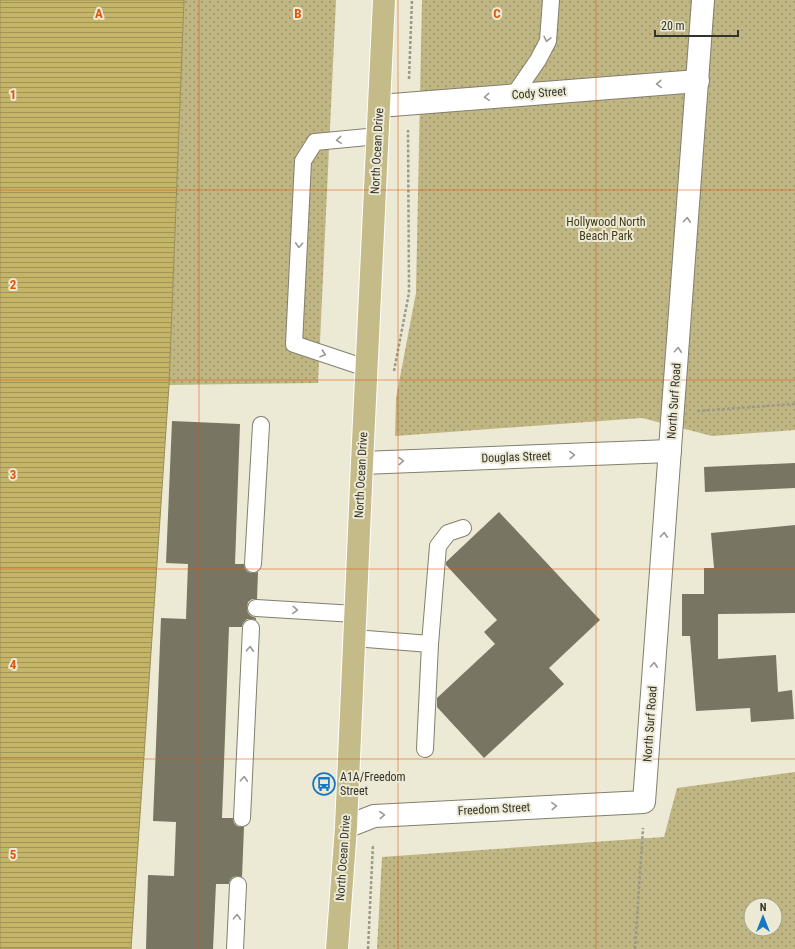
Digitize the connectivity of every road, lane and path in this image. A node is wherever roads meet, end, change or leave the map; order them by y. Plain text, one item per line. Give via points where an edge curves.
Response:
1 (384, 0) edge
2 (551, 0) edge
3 (703, 0) edge
4 (698, 81) junction
5 (514, 95) junction
6 (379, 106) junction
7 (378, 136) junction
8 (366, 368) junction
9 (795, 404) edge
10 (673, 413) junction
11 (260, 425) dead end
12 (670, 451) junction
13 (362, 463) junction
14 (463, 528) dead end
15 (253, 564) dead end
16 (256, 608) dead end
17 (355, 614) junction
18 (251, 628) dead end
19 (354, 638) junction
20 (430, 644) junction
21 (425, 749) dead end
22 (644, 802) junction
23 (242, 818) dead end
24 (346, 827) junction
25 (238, 885) dead end
26 (235, 949) edge
27 (337, 949) edge
28 (635, 949) edge

1 - 6 main road, North Ocean Drive
2 -> 5 lane via 548,41
3 - 4 street, North Surf Road
4 -> 5 street, Cody Street
10 -> 4 street, North Surf Road
5 -> 6 street, Cody Street
6 - 7 main road, North Ocean Drive
7 - 8 main road, North Ocean Drive
7 -> 8 lane via 315,142 303,161 294,344
8 - 13 main road, North Ocean Drive
9 - 10 path
10 - 12 street, North Surf Road
11 - 15 lane
13 -> 12 street, Douglas Street
22 -> 12 street, North Surf Road
13 - 17 main road, North Ocean Drive
14 - 20 lane via 448,533 438,546
16 -> 17 lane
17 - 19 main road, North Ocean Drive
23 -> 18 lane
19 - 20 lane
19 - 24 main road, North Ocean Drive
20 - 21 lane
24 -> 22 street, Freedom Street via 374,816
22 - 28 path
24 - 27 main road, North Ocean Drive
26 -> 25 lane

